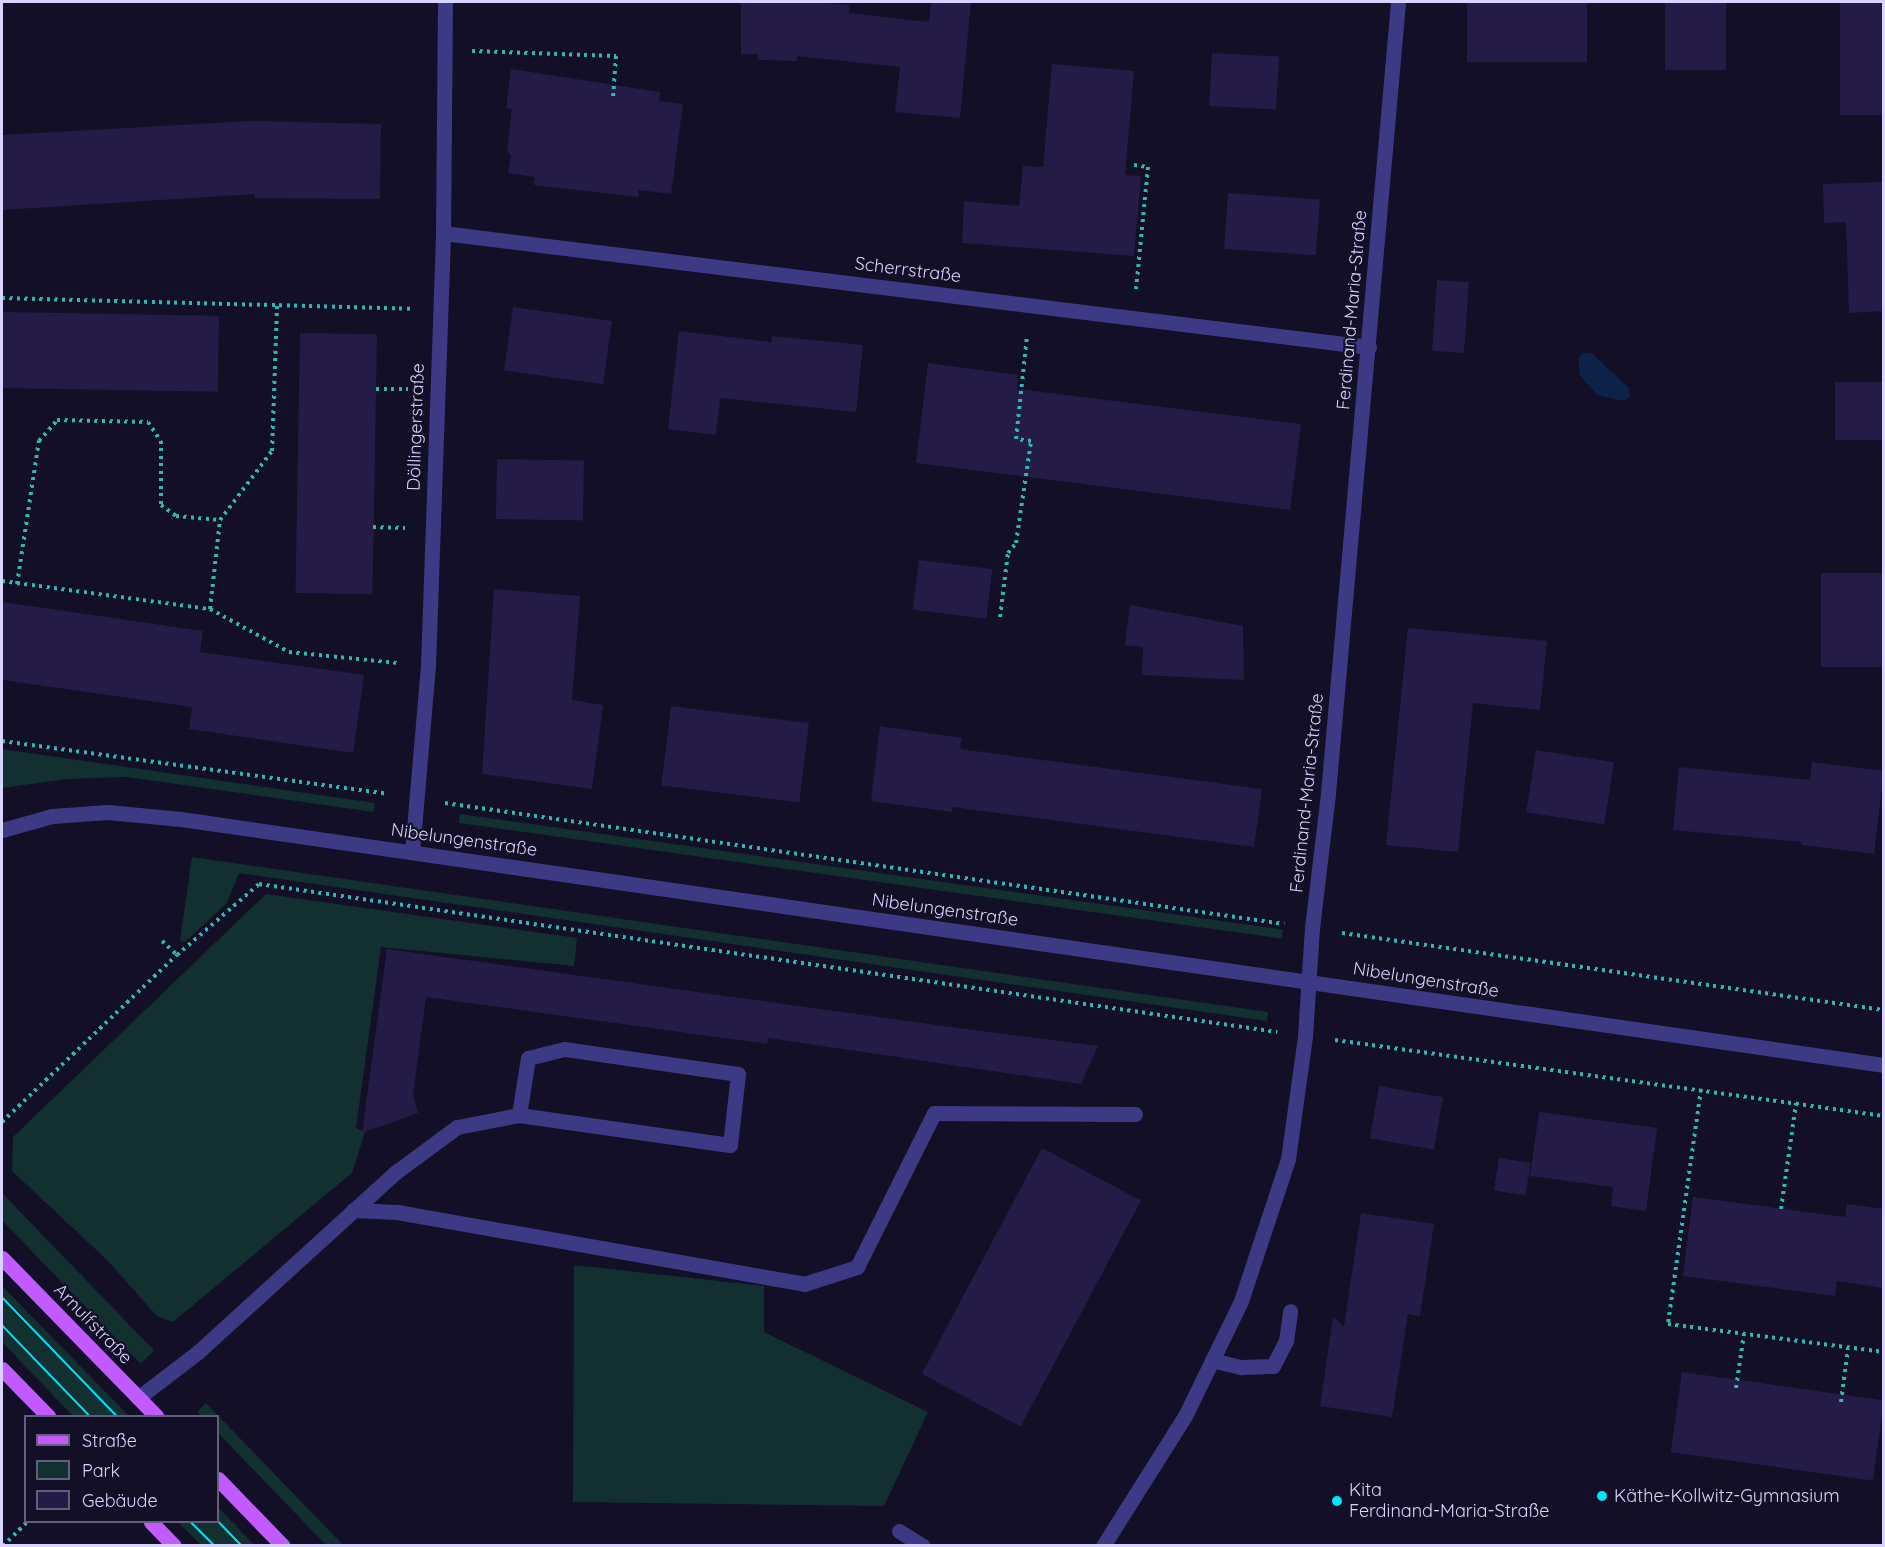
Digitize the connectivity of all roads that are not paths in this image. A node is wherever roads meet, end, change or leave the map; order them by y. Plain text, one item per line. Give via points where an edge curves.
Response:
1 (445, 2) edge
2 (1398, 2) edge
3 (443, 233) junction
4 (1369, 347) junction
5 (2, 830) edge
6 (412, 852) junction
7 (1308, 982) junction
8 (1884, 1065) edge
9 (1135, 1114) dead end
10 (519, 1115) junction
11 (353, 1210) junction
12 (2, 1258) edge
13 (1290, 1311) dead end
14 (1212, 1360) junction
15 (2, 1369) edge
16 (138, 1398) junction
17 (47, 1415) edge
18 (155, 1415) edge
19 (219, 1480) edge
20 (152, 1523) edge
21 (899, 1531) dead end
22 (174, 1545) edge
23 (283, 1545) edge
24 (922, 1545) edge
25 (1103, 1545) edge

1 - 3 street, Döllingerstraße
2 - 4 street, Ferdinand-Maria-Straße
3 - 4 street, Scherrstraße
3 - 6 street, Döllingerstraße via 428,666
4 - 7 street, Ferdinand-Maria-Straße
5 - 6 street, Nibelungenstraße via 52,816 108,812 224,824
6 - 7 street, Nibelungenstraße
7 - 8 street, Nibelungenstraße
7 - 14 street, Ferdinand-Maria-Straße via 1305,1036 1284,1170 1240,1301
9 - 11 street via 934,1113 857,1267 804,1284 397,1212
10 - 10 street via 730,1145 738,1074 564,1049 528,1058
10 - 11 street via 457,1127
11 - 16 street via 198,1352
12 - 16 main road, Arnulfstraße
13 - 14 street via 1286,1341 1274,1366 1240,1367
14 - 25 street, Ferdinand-Maria-Straße via 1185,1416
15 - 17 main road
16 - 18 main road, Arnulfstraße
19 - 23 main road
20 - 22 main road
21 - 24 street

